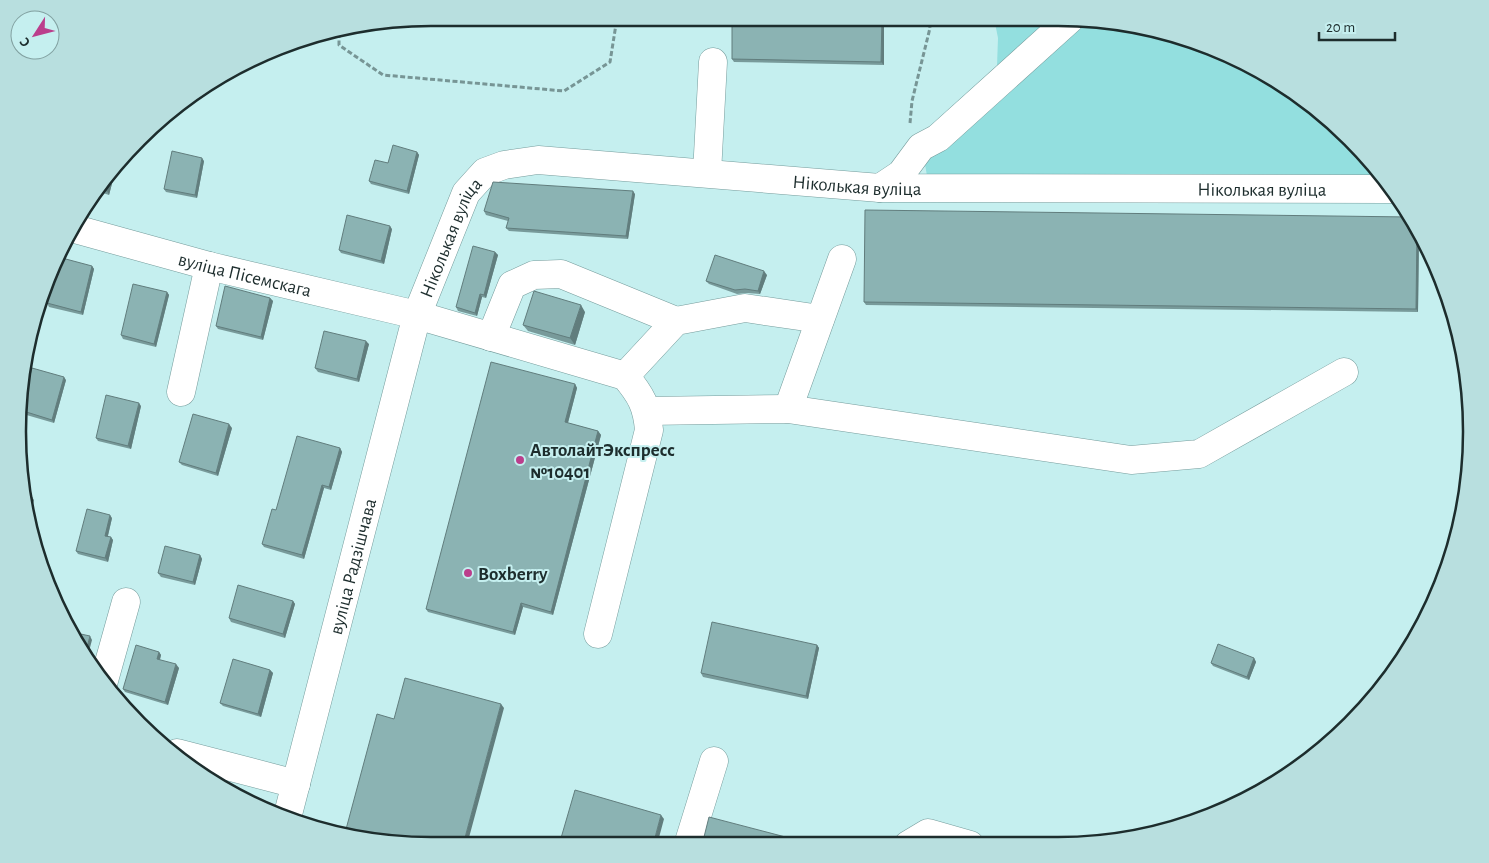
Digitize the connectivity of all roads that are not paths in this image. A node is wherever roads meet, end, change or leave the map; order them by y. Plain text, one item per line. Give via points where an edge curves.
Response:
1 (1062, 26) edge
2 (713, 62) dead end
3 (708, 173) junction
4 (880, 188) junction
5 (1382, 189) edge
6 (80, 230) edge
7 (842, 258) dead end
8 (209, 266) junction
9 (417, 315) junction
10 (820, 319) junction
11 (676, 321) junction
12 (491, 337) junction
13 (1344, 372) dead end
14 (625, 376) junction
15 (181, 392) dead end
16 (788, 409) junction
17 (647, 411) junction
18 (126, 602) dead end
19 (598, 634) dead end
20 (106, 673) edge
21 (190, 756) edge
22 (714, 762) dead end
23 (296, 784) junction
24 (288, 810) edge
25 (691, 837) edge
26 (920, 837) edge
27 (944, 837) edge

1 - 4 street via 938,138 921,146 901,174
2 - 3 street
3 - 4 street, Ніколькая вуліца
3 - 9 street, Ніколькая вуліца via 538,160 504,164 485,172 466,193
4 - 5 street, Ніколькая вуліца
6 - 8 street, вуліца Пісемскага
7 - 10 street
8 - 9 street, вуліца Пісемскага
8 - 15 street
9 - 12 street, вуліца Пісемскага
9 - 23 street, вуліца Радзішчава
10 - 11 street via 745,308
10 - 16 street
11 - 12 street via 561,274 534,275 512,285
11 - 14 street
12 - 14 street, вуліца Пісемскага
13 - 16 street via 1199,454 1131,460
14 - 17 street
16 - 17 street
17 - 19 street via 648,430
18 - 20 street
21 - 23 street
22 - 25 street
23 - 24 street, вуліца Радзішчава
26 - 27 street via 928,832

